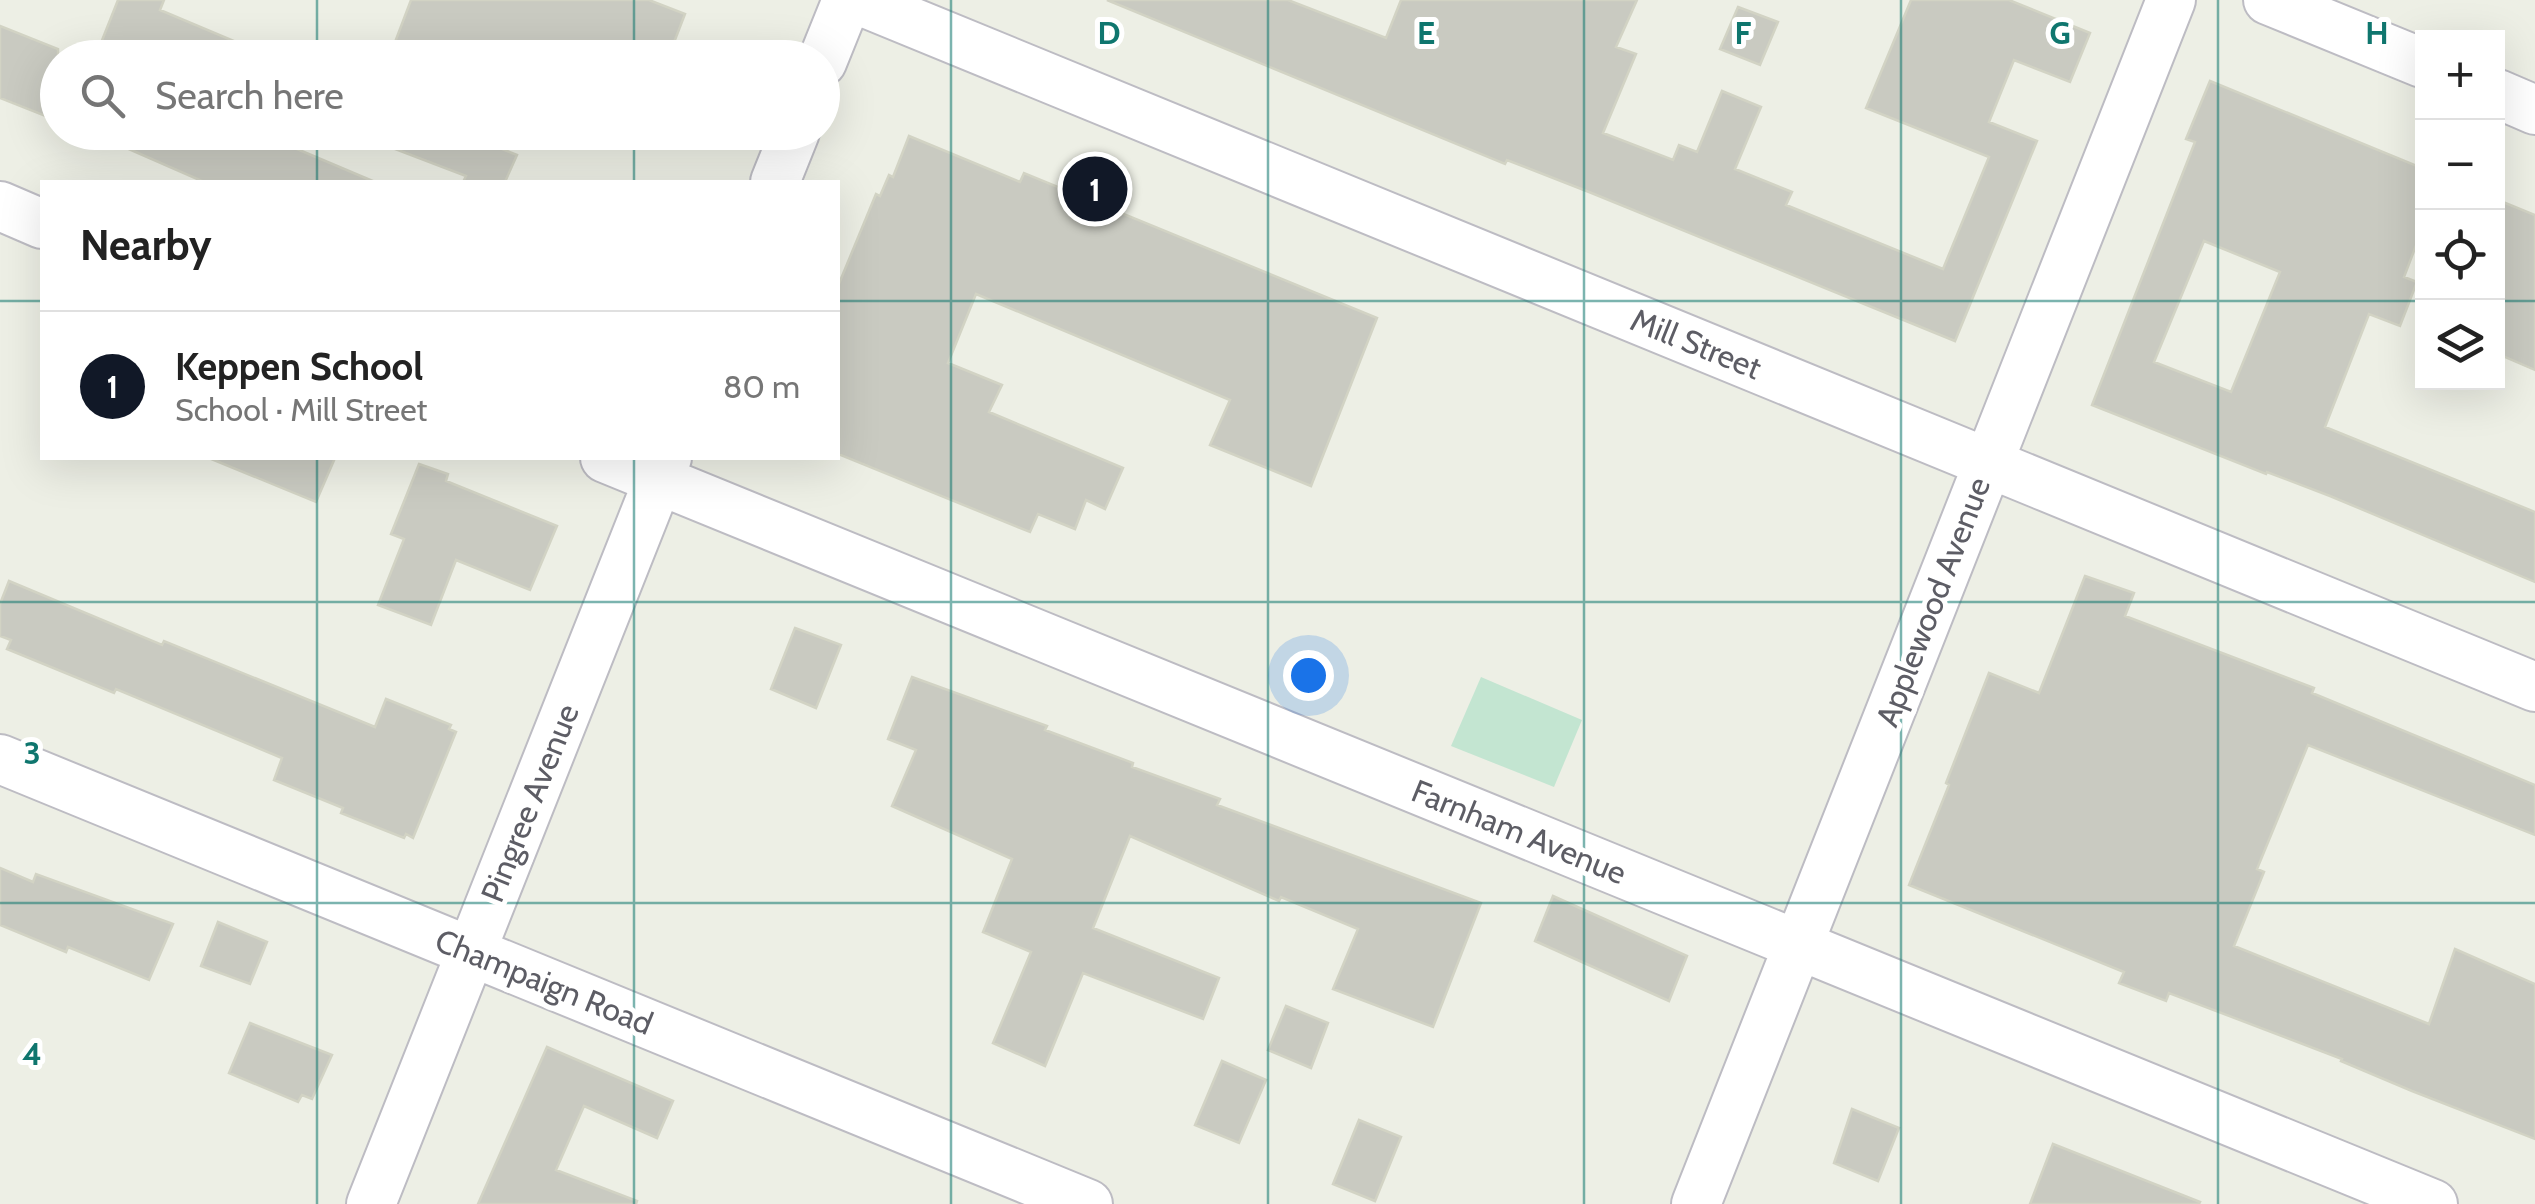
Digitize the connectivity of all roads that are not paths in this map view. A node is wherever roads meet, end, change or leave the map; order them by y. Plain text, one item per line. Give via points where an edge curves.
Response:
1 (846, 0) edge
2 (858, 0) edge
3 (2171, 0) edge
4 (2268, 0) edge
5 (831, 40) edge
6 (2415, 61) edge
7 (2505, 97) edge
8 (2535, 110) edge
9 (788, 150) edge
10 (776, 180) edge
11 (0, 206) edge
12 (40, 223) edge
13 (616, 460) edge
14 (1987, 463) junction
15 (662, 468) edge
16 (2535, 687) edge
17 (0, 759) edge
18 (1797, 946) junction
19 (472, 952) junction
20 (372, 1204) edge
21 (1088, 1204) edge
22 (1696, 1204) edge
23 (2433, 1204) edge

1 - 5 street
2 - 14 street, Mill Street
3 - 14 street, Applewood Avenue
4 - 6 street
7 - 8 street
9 - 10 street
11 - 12 street
13 - 15 street, Farnham Avenue
14 - 16 street, Mill Street
14 - 18 street, Applewood Avenue
15 - 18 street, Farnham Avenue
15 - 19 street, Pingree Avenue
17 - 19 street, Champaign Road
18 - 22 street, Applewood Avenue
18 - 23 street, Farnham Avenue
19 - 20 street, Pingree Avenue
19 - 21 street, Champaign Road

